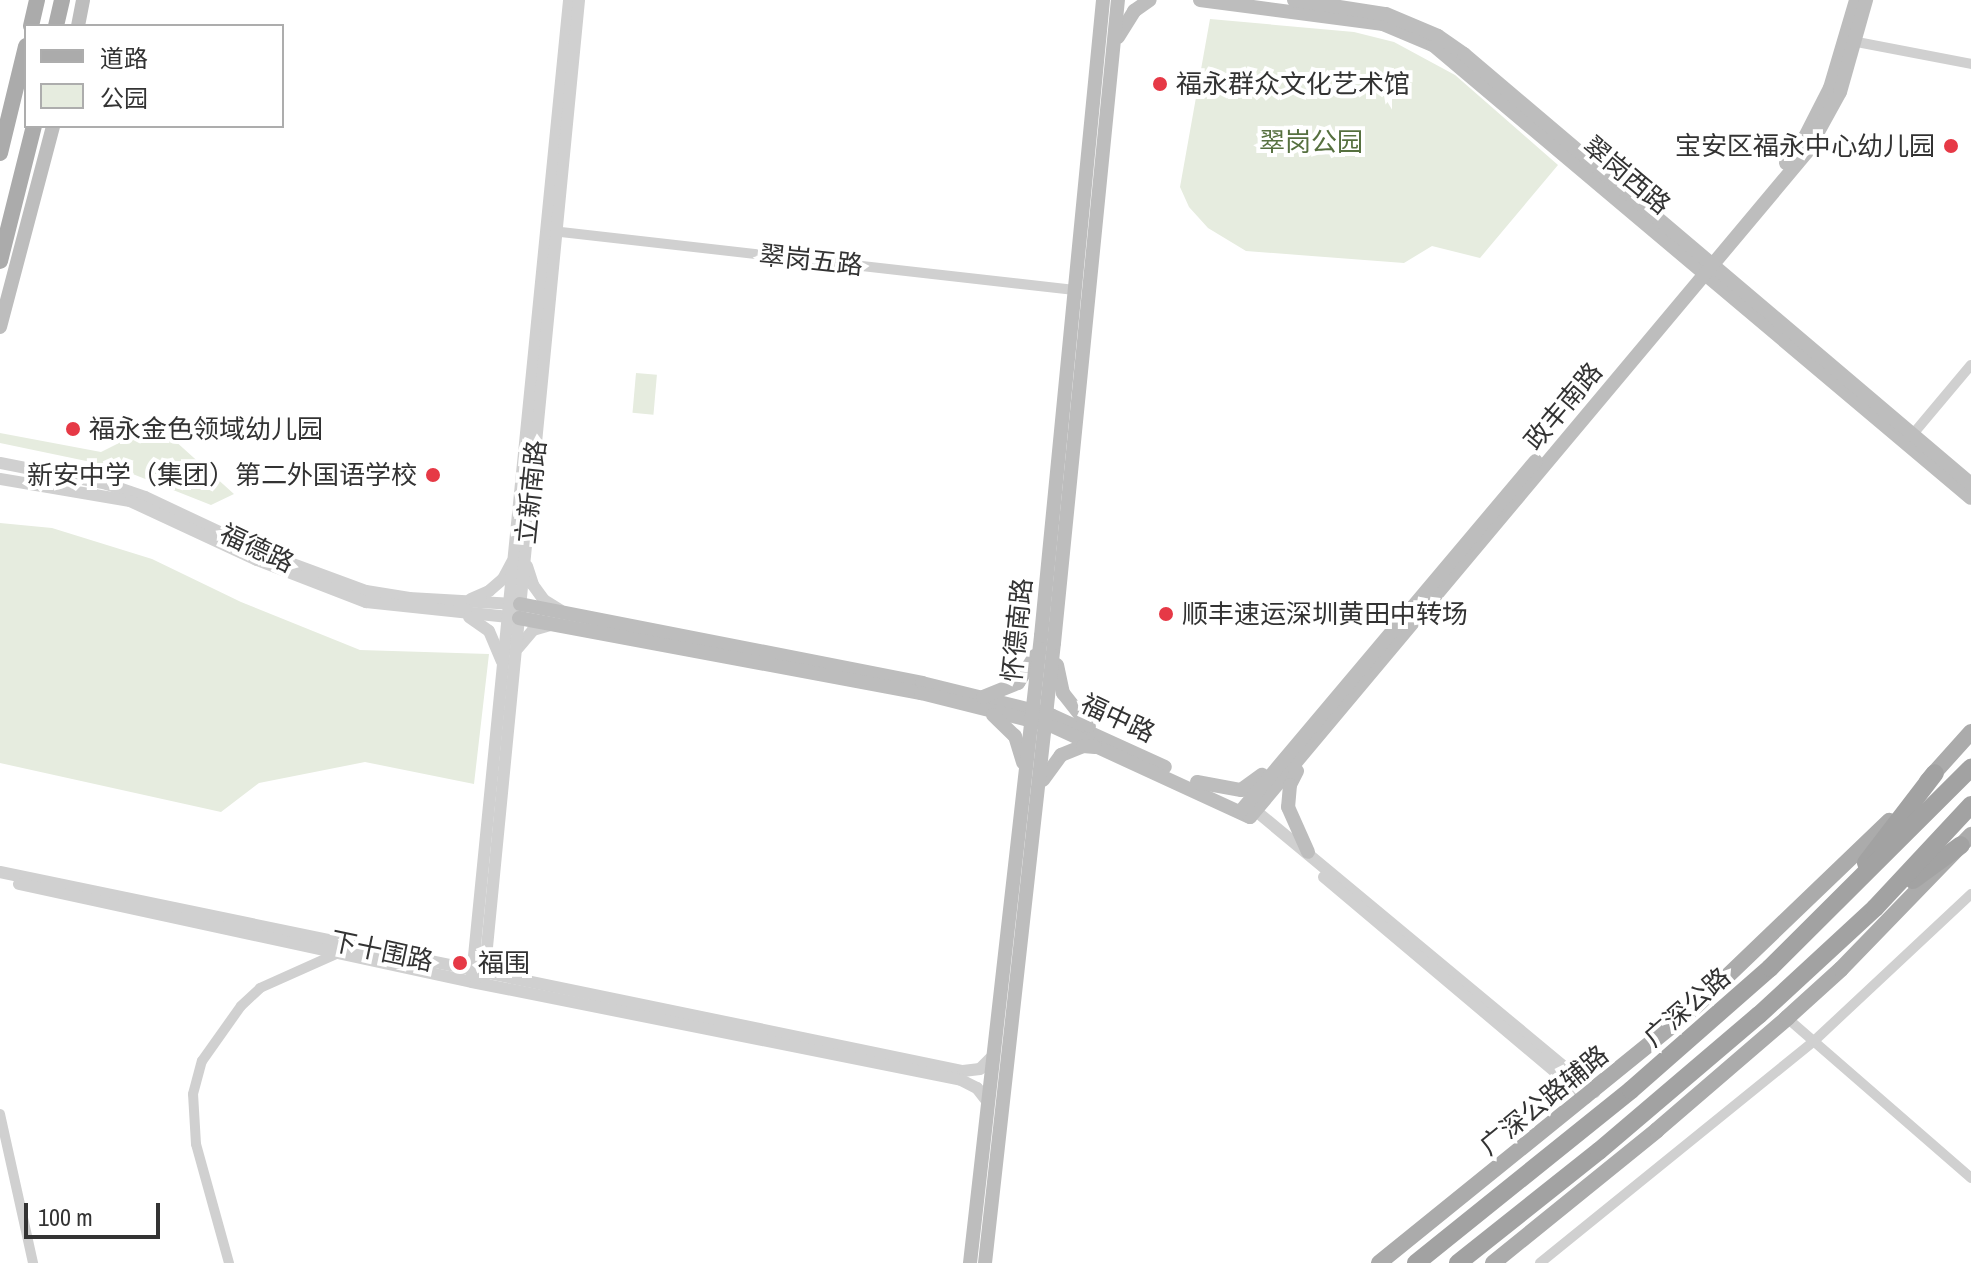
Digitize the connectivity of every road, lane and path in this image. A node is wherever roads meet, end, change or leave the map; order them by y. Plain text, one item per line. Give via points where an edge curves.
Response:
1 (37, 0) edge
2 (62, 0) edge
3 (83, 0) edge
4 (569, 0) edge
5 (579, 0) edge
6 (1103, 0) edge
7 (1118, 0) edge
8 (1150, 0) edge
9 (1200, 0) edge
10 (1294, 0) edge
11 (1856, 0) edge
12 (1866, 0) edge
13 (31, 24) edge
14 (56, 24) edge
15 (78, 24) edge
16 (1857, 42) junction
17 (1112, 52) junction
18 (24, 54) edge
19 (1971, 64) edge
20 (33, 128) edge
21 (52, 128) edge
22 (0, 153) edge
23 (552, 231) junction
24 (0, 261) edge
25 (1706, 266) junction
26 (1075, 290) junction
27 (0, 327) edge
28 (1971, 365) edge
29 (1913, 434) junction
30 (0, 463) edge
31 (20, 473) junction
32 (0, 479) edge
33 (1971, 484) edge
34 (1971, 498) edge
35 (521, 546) junction
36 (457, 606) junction
37 (515, 611) junction
38 (578, 616) junction
39 (553, 625) junction
40 (1048, 640) junction
41 (516, 655) junction
42 (503, 670) junction
43 (1336, 698) junction
44 (984, 704) junction
45 (1039, 718) junction
46 (1971, 732) edge
47 (1318, 736) junction
48 (1098, 741) junction
49 (1971, 768) edge
50 (1935, 773) junction
51 (1197, 782) junction
52 (1025, 785) junction
53 (1038, 800) junction
54 (1971, 805) edge
55 (1248, 811) junction
56 (1966, 840) edge
57 (1308, 852) junction
58 (0, 872) edge
59 (0, 880) edge
60 (1971, 894) edge
61 (1875, 908) junction
62 (1823, 920) junction
63 (336, 954) junction
64 (478, 977) junction
65 (1787, 1018) junction
66 (1814, 1041) junction
67 (994, 1055) junction
68 (1590, 1095) junction
69 (988, 1102) junction
70 (0, 1114) edge
71 (1971, 1178) edge
72 (1466, 1224) junction
73 (981, 1262) edge
74 (33, 1263) edge
75 (229, 1263) edge
76 (1379, 1263) edge
77 (1401, 1263) edge
78 (1416, 1263) edge
79 (1458, 1263) edge
80 (1493, 1263) edge
81 (1540, 1263) edge

1 - 13 main road
2 - 14 main road
3 - 15 main road
4 - 23 street, 立新南路
5 - 23 street, 立新南路
6 - 26 main road, 怀德南路
7 - 17 main road, 怀德南路
8 - 17 main road via 1125,22
9 - 25 main road, 翠岗西路 via 1349,17 1383,24 1433,45
10 - 25 main road, 翠岗西路 via 1386,14 1438,36
11 - 25 main road, 政丰南路 via 1840,64 1818,115
12 - 16 main road, 政丰南路
16 - 19 street
16 - 25 main road, 政丰南路 via 1819,135
17 - 40 main road, 怀德南路
18 - 22 main road
20 - 24 main road
21 - 27 main road
23 - 26 street, 翠岗五路
23 - 35 street, 立新南路
25 - 29 main road, 翠岗西路
25 - 34 main road, 翠岗西路
25 - 43 main road, 政丰南路
25 - 47 main road, 政丰南路
26 - 40 main road, 怀德南路
28 - 29 street
29 - 33 main road, 翠岗西路
30 - 31 street, 福德路
31 - 32 street, 福德路
31 - 36 street, 福德路 via 130,501 282,571 366,602
35 - 36 street via 503,579
35 - 37 street, 立新南路
35 - 38 street via 533,585 544,600
36 - 37 street, 福德路
36 - 42 street via 489,631
37 - 38 main road, 福中路
37 - 39 main road, 福中路
37 - 41 street, 立新南路
37 - 42 street, 立新南路
38 - 44 main road, 福中路
39 - 41 street via 525,636
39 - 44 main road, 福中路
40 - 44 main road via 1023,679
40 - 45 main road, 怀德南路
40 - 48 main road via 1063,693
41 - 64 street, 立新南路
42 - 64 street, 立新南路
43 - 51 main road via 1319,708 1249,787
43 - 55 main road, 政丰南路
44 - 45 main road, 福中路
44 - 52 main road via 1019,743
45 - 48 main road, 福中路
45 - 52 main road, 怀德南路
45 - 53 main road, 怀德南路
46 - 50 main road, 广深公路辅路
47 - 55 main road, 政丰南路
47 - 57 main road via 1287,799
48 - 51 main road, 福中路
48 - 53 main road via 1061,755 1048,769
48 - 55 main road, 福中路
49 - 62 highway, 广深公路
50 - 62 highway
50 - 68 main road, 广深公路辅路 via 1758,949
51 - 55 main road, 福中路
52 - 67 main road, 怀德南路
53 - 73 main road, 怀德南路
54 - 61 highway, 广深公路
55 - 57 street, 福中路
55 - 68 street, 福中路
56 - 61 highway
56 - 65 main road
57 - 68 street, 福中路
58 - 64 street, 下十围路
59 - 63 street, 下十围路
60 - 66 street
61 - 79 highway, 广深公路 via 1681,1083
62 - 72 highway, 广深公路 via 1631,1090
63 - 64 street, 下十围路
63 - 75 street via 260,988 202,1061 193,1094 196,1144
64 - 67 street, 下十围路 via 963,1071 980,1069
64 - 69 street, 下十围路 via 961,1080
65 - 66 street
65 - 80 main road
66 - 71 street
66 - 81 street
67 - 69 main road, 怀德南路
68 - 76 main road, 广深公路辅路
69 - 73 main road, 怀德南路
70 - 74 street
72 - 77 highway
72 - 78 highway, 广深公路

